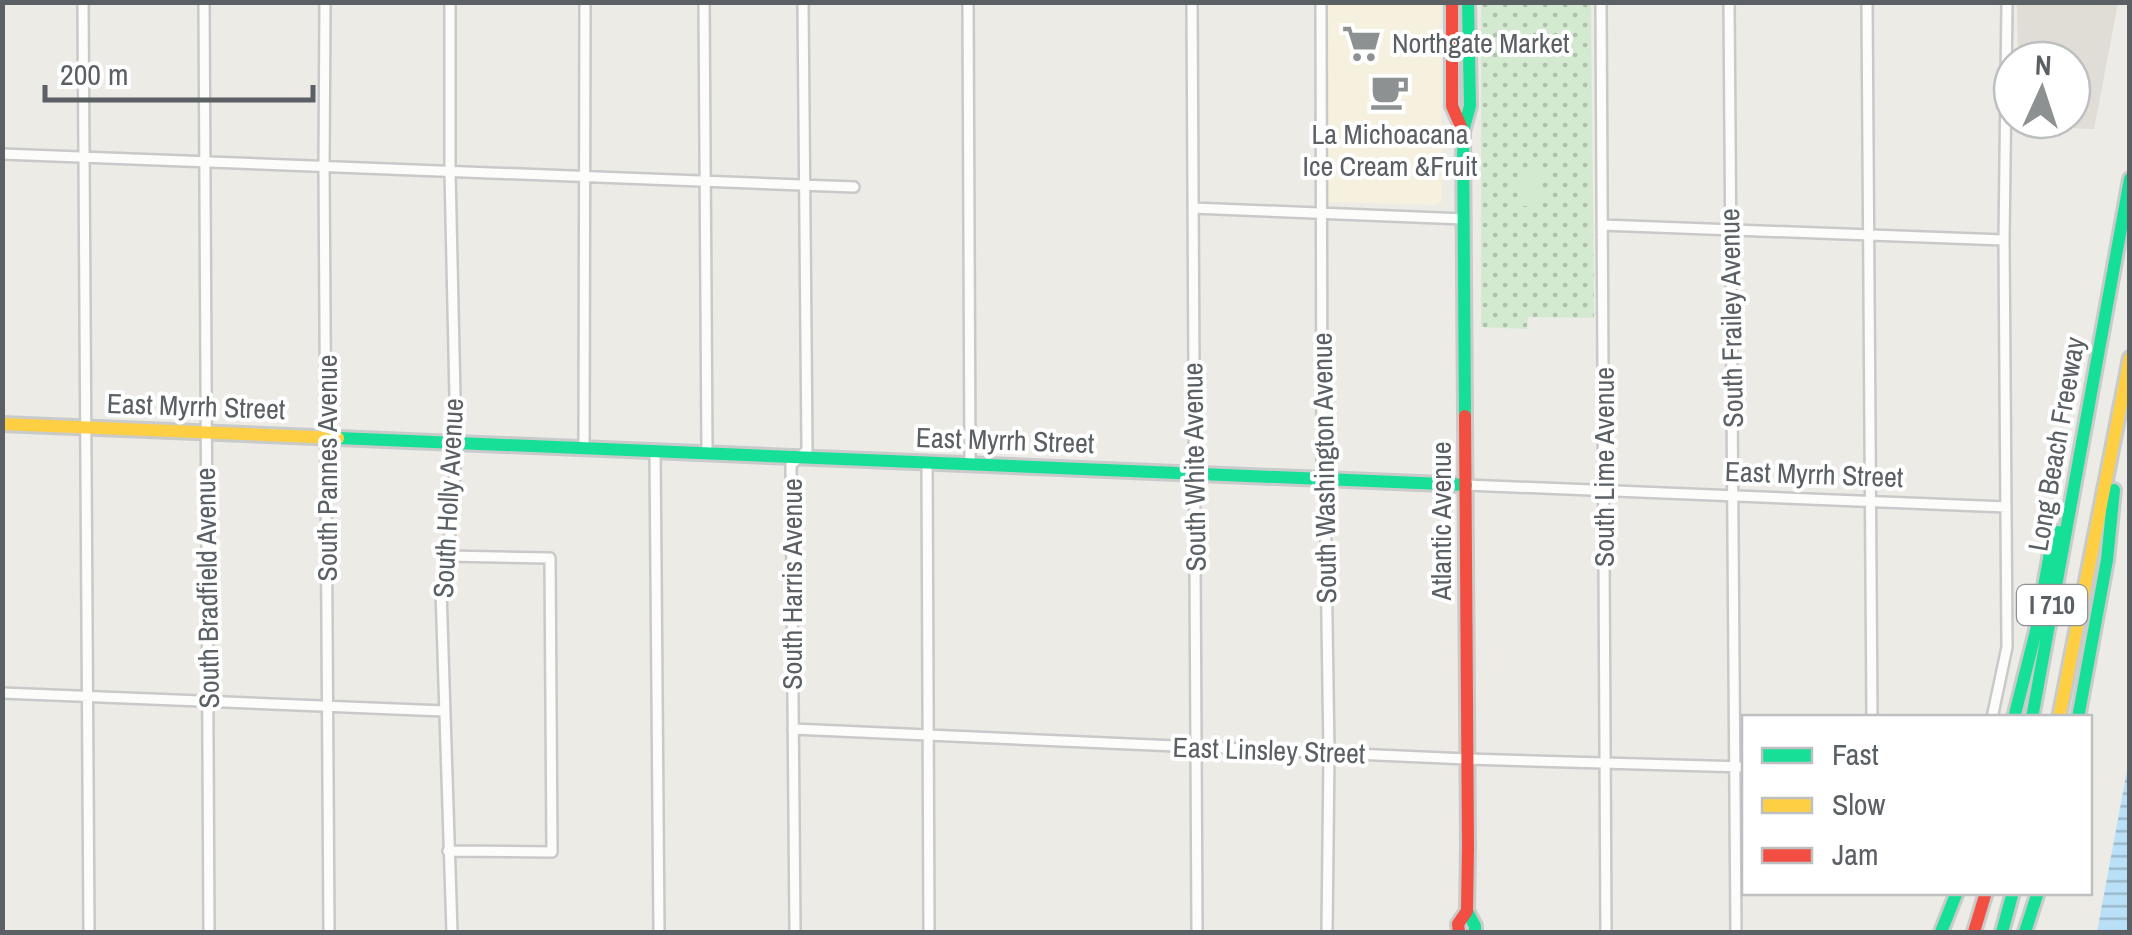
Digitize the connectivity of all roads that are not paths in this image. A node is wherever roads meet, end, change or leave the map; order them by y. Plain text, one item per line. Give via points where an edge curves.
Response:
1 (83, 2) edge
2 (204, 2) edge
3 (325, 2) edge
4 (450, 2) edge
5 (585, 2) edge
6 (704, 2) edge
7 (803, 2) edge
8 (968, 2) edge
9 (1192, 2) edge
10 (1320, 2) edge
11 (1452, 2) edge
12 (1468, 2) edge
13 (1601, 2) edge
14 (1729, 2) edge
15 (1867, 2) edge
16 (2006, 2) edge
17 (1463, 132) junction
18 (2, 154) edge
19 (85, 157) junction
20 (204, 160) junction
21 (324, 167) junction
22 (450, 172) junction
23 (586, 178) junction
24 (2130, 179) edge
25 (705, 182) junction
26 (806, 186) junction
27 (854, 187) dead end
28 (1193, 208) junction
29 (1321, 213) junction
30 (1464, 220) junction
31 (1602, 225) junction
32 (1729, 230) junction
33 (1868, 235) junction
34 (2004, 240) junction
35 (2130, 358) edge
36 (2123, 392) junction
37 (2, 424) edge
38 (86, 427) junction
39 (205, 431) junction
40 (327, 436) junction
41 (456, 443) junction
42 (584, 447) junction
43 (655, 451) junction
44 (706, 451) junction
45 (800, 457) junction
46 (926, 462) junction
47 (970, 464) junction
48 (1193, 473) junction
49 (1323, 478) junction
50 (1466, 484) junction
51 (1603, 490) junction
52 (1732, 496) junction
53 (1870, 501) junction
54 (2006, 507) junction
55 (2068, 508) junction
56 (446, 556) junction
57 (2, 693) edge
58 (88, 697) junction
59 (208, 701) junction
60 (329, 706) junction
61 (444, 712) junction
62 (1872, 715) edge
63 (1993, 715) edge
64 (2015, 715) edge
65 (2033, 715) edge
66 (2060, 715) edge
67 (2079, 715) edge
68 (793, 730) junction
69 (927, 736) junction
70 (1195, 748) junction
71 (1329, 753) junction
72 (1467, 759) junction
73 (1605, 763) junction
74 (1740, 767) edge
75 (448, 851) junction
76 (1956, 895) edge
77 (1985, 895) edge
78 (2012, 895) edge
79 (2037, 895) edge
80 (1466, 911) junction
81 (89, 932) edge
82 (210, 932) edge
83 (329, 932) edge
84 (452, 932) edge
85 (659, 932) edge
86 (795, 932) edge
87 (928, 932) edge
88 (1197, 932) edge
89 (1328, 932) edge
90 (1458, 932) edge
91 (1475, 932) edge
92 (1606, 932) edge
93 (1736, 932) edge
94 (1941, 932) edge
95 (1974, 932) edge
96 (2002, 932) edge
97 (2025, 932) edge

1 - 19 street
2 - 20 street, South Bradfield Avenue
3 - 21 street, South Pannes Avenue
4 - 22 street, South Holly Avenue
5 - 23 street
6 - 25 street
7 - 26 street, South Harris Avenue
8 - 47 street
9 - 28 street, South White Avenue
10 - 29 street, South Washington Avenue
11 - 17 main road, Atlantic Avenue via 1452,106
12 - 17 main road, Atlantic Avenue via 1470,106
13 - 31 street, South Lime Avenue
14 - 32 street, South Frailey Avenue
15 - 33 street
16 - 34 street
17 - 30 main road, Atlantic Avenue
18 - 19 street
19 - 20 street
19 - 38 street
20 - 21 street
20 - 39 street, South Bradfield Avenue
21 - 22 street
21 - 40 street, South Pannes Avenue
22 - 23 street
22 - 41 street, South Holly Avenue
23 - 25 street
23 - 42 street
24 - 55 main road, Long Beach Freeway / I 710
25 - 26 street
25 - 44 street
26 - 27 street
26 - 45 street, South Harris Avenue via 807,450
28 - 29 street
28 - 48 street, South White Avenue
29 - 30 street
29 - 49 street, South Washington Avenue
30 - 50 main road, Atlantic Avenue
31 - 32 street
31 - 51 street, South Lime Avenue
32 - 33 street
32 - 52 street, South Frailey Avenue
33 - 34 street
33 - 53 street
34 - 54 street
35 - 36 main road, Long Beach Freeway / I 710
36 - 66 main road, Long Beach Freeway / I 710
36 - 67 main road via 2107,560
37 - 38 main road, East Myrrh Street
38 - 39 main road, East Myrrh Street
38 - 58 street
39 - 40 main road, East Myrrh Street
39 - 59 street, South Bradfield Avenue
40 - 41 main road, East Myrrh Street
40 - 60 street, South Pannes Avenue
41 - 42 main road, East Myrrh Street
41 - 56 street, South Holly Avenue
42 - 43 main road, East Myrrh Street
43 - 44 main road, East Myrrh Street
43 - 85 street
44 - 45 main road, East Myrrh Street
45 - 46 main road, East Myrrh Street
45 - 68 street, South Harris Avenue via 791,465
46 - 47 main road, East Myrrh Street
46 - 69 street
47 - 48 main road, East Myrrh Street
48 - 49 main road, East Myrrh Street
48 - 70 street, South White Avenue
49 - 50 main road, East Myrrh Street
49 - 71 street, South Washington Avenue
50 - 51 street, East Myrrh Street
50 - 72 main road, Atlantic Avenue
51 - 52 street, East Myrrh Street
51 - 73 street, South Lime Avenue
52 - 53 street, East Myrrh Street
52 - 74 street, South Frailey Avenue
53 - 54 street, East Myrrh Street
53 - 62 street
54 - 63 street via 2007,647
55 - 64 main road via 2050,553
55 - 65 main road, Long Beach Freeway / I 710
56 - 61 street, South Holly Avenue
56 - 75 street via 550,558 552,832 552,852
57 - 58 street
58 - 59 street
58 - 81 street
59 - 60 street
59 - 82 street, South Bradfield Avenue
60 - 61 street
60 - 83 street, South Pannes Avenue
61 - 75 street, South Holly Avenue
68 - 69 street, East Linsley Street
68 - 86 street, South Harris Avenue
69 - 70 street, East Linsley Street
69 - 87 street
70 - 71 street, East Linsley Street
70 - 88 street, South White Avenue
71 - 72 street, East Linsley Street
71 - 89 street, South Washington Avenue
72 - 73 street, East Linsley Street
72 - 80 main road, Atlantic Avenue
73 - 74 street, East Linsley Street
73 - 92 street, South Lime Avenue
74 - 93 street, South Frailey Avenue
75 - 84 street, South Holly Avenue
76 - 94 main road
77 - 95 main road
78 - 96 main road
79 - 97 main road
80 - 90 main road, Atlantic Avenue
80 - 91 main road, Atlantic Avenue

